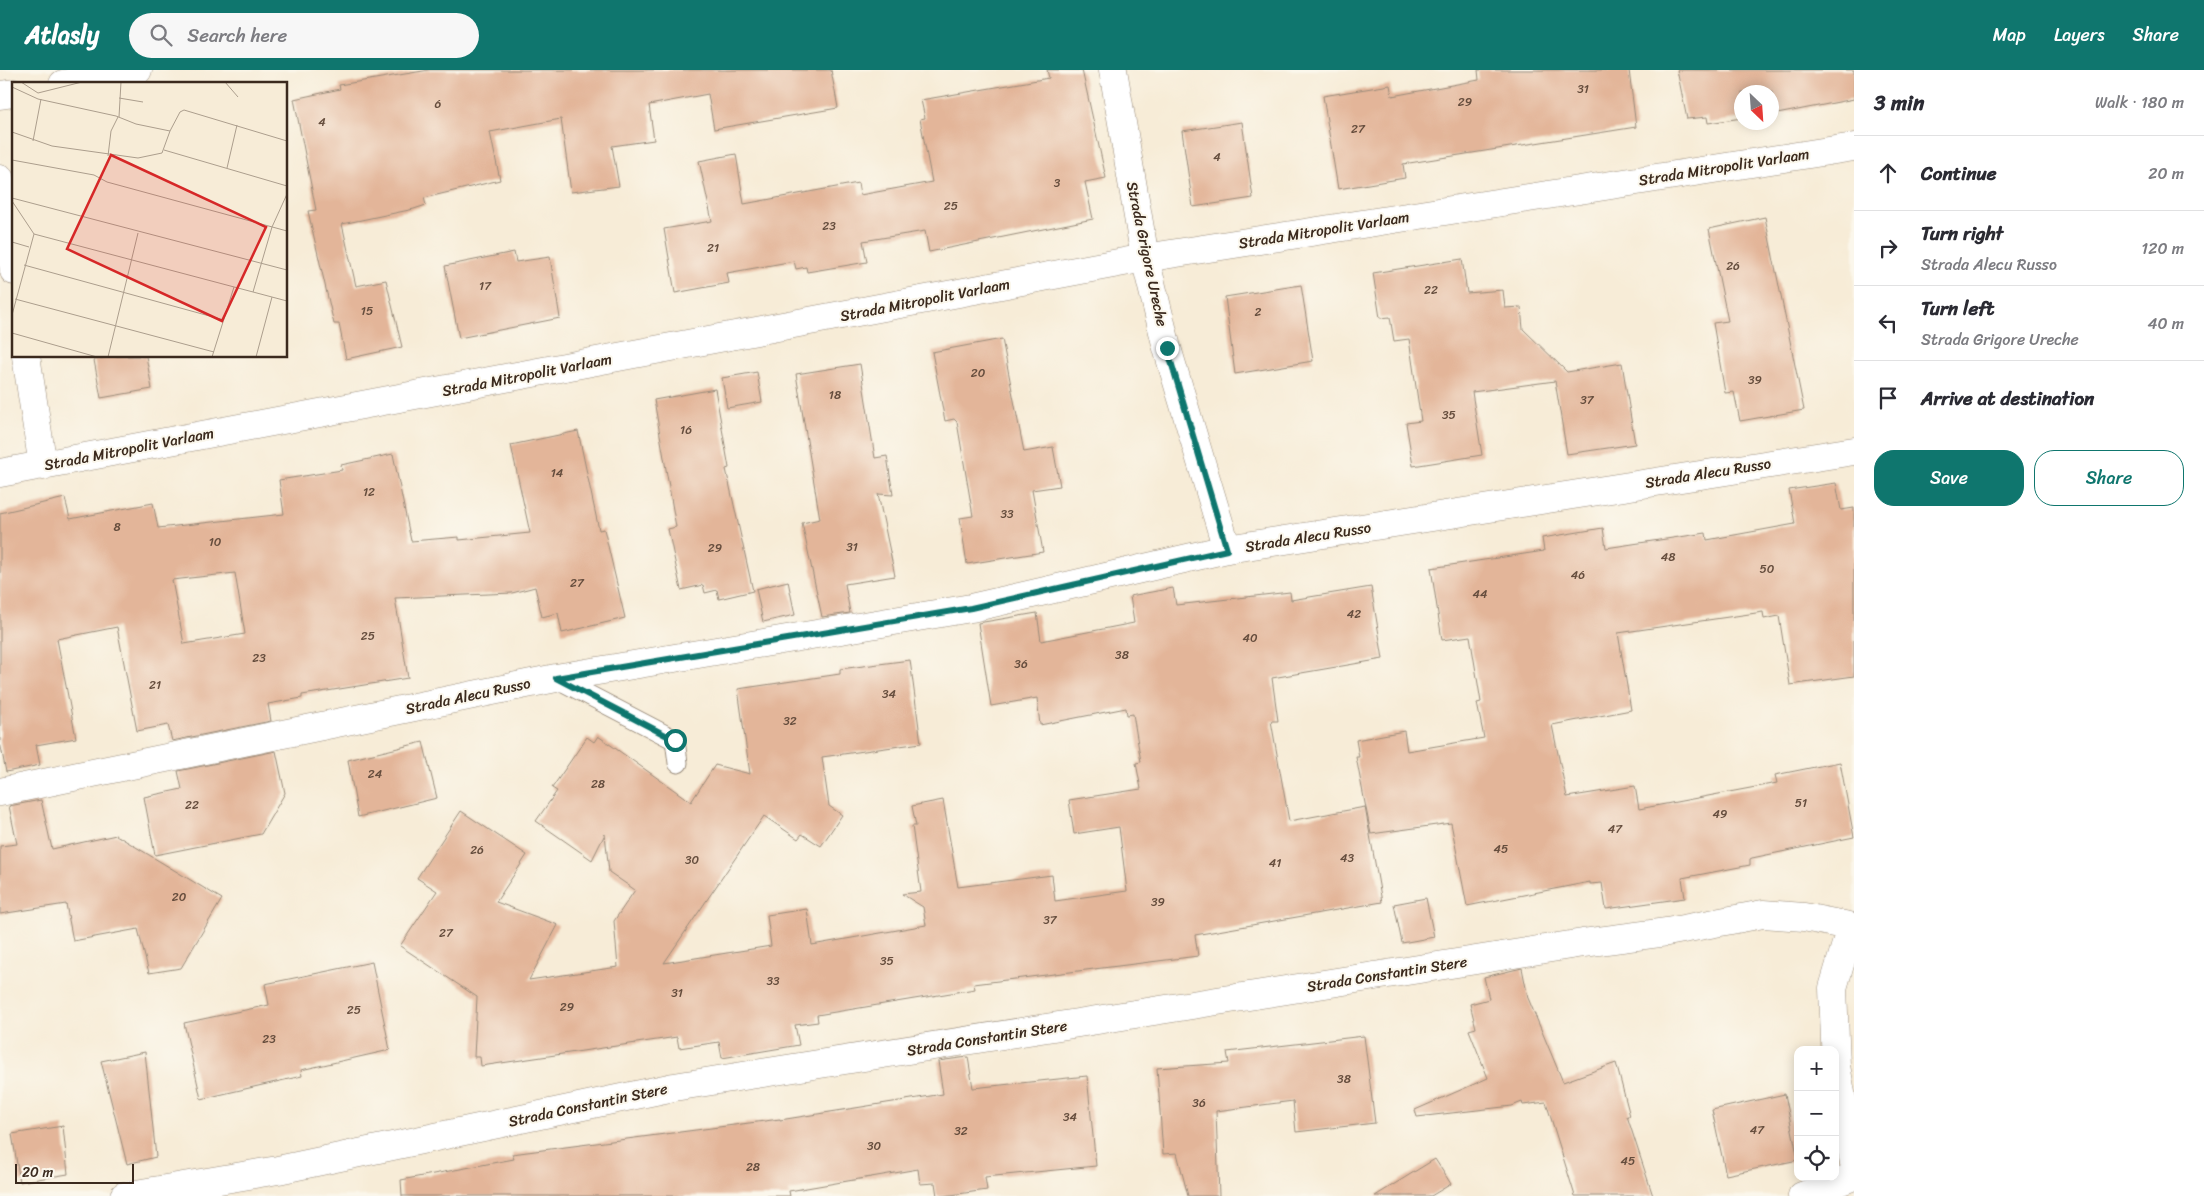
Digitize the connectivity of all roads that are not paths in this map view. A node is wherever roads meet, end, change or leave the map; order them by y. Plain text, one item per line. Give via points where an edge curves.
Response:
1 (138, 70) edge
2 (1113, 70) edge
3 (74, 82) edge
4 (1854, 147) edge
5 (0, 179) edge
6 (12, 258) edge
7 (1145, 258) junction
8 (26, 358) edge
9 (1854, 451) edge
10 (43, 466) junction
11 (0, 473) edge
12 (1227, 550) junction
13 (556, 678) junction
14 (678, 764) dead end
15 (0, 792) edge
16 (1852, 927) edge
17 (1854, 1163) edge
18 (1854, 1176) edge
19 (124, 1196) edge
20 (1802, 1196) edge

1 - 3 street
2 - 7 street, Strada Grigore Ureche
4 - 7 street, Strada Mitropolit Varlaam
5 - 6 street
7 - 10 street, Strada Mitropolit Varlaam
7 - 12 street, Strada Grigore Ureche via 1167,348
8 - 10 street
9 - 12 street, Strada Alecu Russo
10 - 11 street, Strada Mitropolit Varlaam
12 - 13 street, Strada Alecu Russo via 971,608
13 - 14 lane via 675,740
13 - 15 street, Strada Alecu Russo
16 - 17 street via 1833,988 1836,1066
16 - 19 street, Strada Constantin Stere via 1804,917 1763,914 674,1087 278,1170
18 - 20 street

